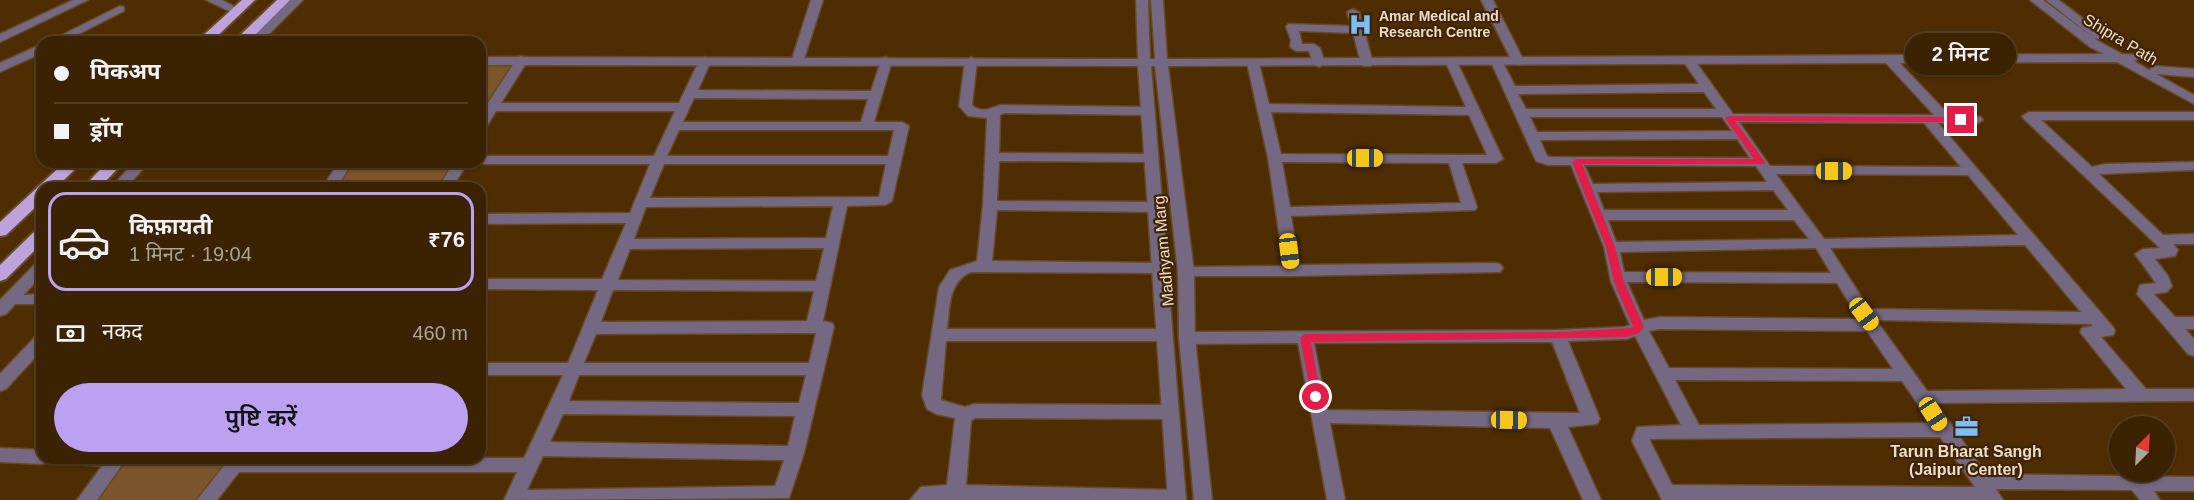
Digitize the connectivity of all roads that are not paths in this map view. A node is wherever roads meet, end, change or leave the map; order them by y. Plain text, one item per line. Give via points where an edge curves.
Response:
1 (82, 0) edge
2 (212, 0) edge
3 (249, 0) edge
4 (284, 0) edge
5 (297, 0) edge
6 (817, 0) edge
7 (1142, 0) edge
8 (1157, 0) edge
9 (1487, 0) edge
10 (2036, 0) edge
11 (2052, 0) edge
12 (120, 9) dead end
13 (237, 11) junction
14 (1353, 12) dead end
15 (1358, 30) junction
16 (66, 36) edge
17 (210, 36) edge
18 (246, 36) edge
19 (260, 36) edge
20 (0, 38) edge
21 (36, 51) edge
22 (2133, 58) junction
23 (2118, 59) junction
24 (522, 60) junction
25 (1890, 60) junction
26 (486, 61) edge
27 (705, 61) junction
28 (886, 61) junction
29 (971, 61) junction
30 (1518, 61) junction
31 (1689, 61) junction
32 (797, 62) junction
33 (1144, 62) junction
34 (1161, 62) junction
35 (1497, 62) junction
36 (1253, 63) junction
37 (1319, 63) junction
38 (1367, 63) junction
39 (1452, 63) junction
40 (0, 68) edge
41 (2155, 70) junction
42 (2194, 73) edge
43 (1707, 88) junction
44 (1512, 90) junction
45 (2194, 91) edge
46 (876, 96) junction
47 (686, 100) junction
48 (2194, 100) edge
49 (486, 106) edge
50 (486, 107) edge
51 (1263, 108) junction
52 (1148, 111) junction
53 (1475, 111) junction
54 (1522, 113) junction
55 (994, 114) junction
56 (1727, 116) junction
57 (2194, 116) edge
58 (1928, 119) junction
59 (1945, 119) junction
60 (1976, 120) dead end
61 (867, 125) junction
62 (674, 126) junction
63 (1740, 135) junction
64 (1532, 136) junction
65 (992, 158) junction
66 (1151, 158) junction
67 (1275, 158) junction
68 (1454, 158) junction
69 (659, 159) junction
70 (486, 160) edge
71 (894, 160) junction
72 (1576, 162) junction
73 (1763, 166) junction
74 (2194, 166) edge
75 (68, 168) edge
76 (110, 168) edge
77 (136, 168) edge
78 (342, 168) edge
79 (457, 168) edge
80 (1971, 171) junction
81 (2089, 172) junction
82 (52, 182) edge
83 (96, 182) edge
84 (124, 182) edge
85 (333, 182) edge
86 (449, 182) edge
87 (1777, 186) junction
88 (1587, 188) junction
89 (36, 198) edge
90 (841, 201) junction
91 (641, 203) junction
92 (990, 205) junction
93 (1155, 207) junction
94 (1284, 212) junction
95 (1599, 215) junction
96 (1798, 215) junction
97 (634, 218) junction
98 (486, 219) edge
99 (0, 231) edge
100 (2194, 239) edge
101 (36, 240) edge
102 (2029, 240) junction
103 (2162, 240) junction
104 (833, 243) junction
105 (624, 244) junction
106 (1821, 244) junction
107 (1611, 247) junction
108 (984, 266) junction
109 (1160, 268) junction
110 (1496, 268) dead end
111 (1292, 271) junction
112 (36, 272) edge
113 (1186, 272) junction
114 (0, 275) edge
115 (1620, 277) junction
116 (1842, 278) junction
117 (486, 284) edge
118 (608, 285) junction
119 (824, 286) junction
120 (36, 300) edge
121 (5, 305) edge
122 (2095, 318) junction
123 (1868, 320) junction
124 (2194, 322) edge
125 (2169, 323) junction
126 (1639, 327) junction
127 (590, 328) junction
128 (814, 328) junction
129 (939, 335) junction
130 (1164, 335) junction
131 (1558, 336) junction
132 (1187, 338) junction
133 (1305, 338) junction
134 (36, 346) edge
135 (2194, 350) edge
136 (486, 369) edge
137 (572, 369) junction
138 (816, 369) junction
139 (1663, 374) junction
140 (1906, 375) junction
141 (0, 385) edge
142 (2194, 395) edge
143 (2141, 396) junction
144 (1922, 397) junction
145 (558, 407) junction
146 (806, 410) junction
147 (1170, 412) junction
148 (966, 414) junction
149 (1319, 416) junction
150 (1556, 420) junction
151 (1943, 430) junction
152 (1693, 431) junction
153 (795, 453) junction
154 (0, 456) edge
155 (36, 457) edge
156 (534, 457) junction
157 (486, 458) edge
158 (113, 464) edge
159 (235, 464) edge
160 (2137, 483) junction
161 (2194, 483) edge
162 (956, 492) junction
163 (1989, 492) edge
164 (1669, 496) edge
165 (739, 497) edge
166 (514, 499) edge
167 (1177, 499) edge
168 (86, 500) edge
169 (206, 500) edge
170 (919, 500) edge
171 (1203, 500) edge
172 (1336, 500) edge
173 (1592, 500) edge
174 (2151, 500) edge

1 - 20 street
2 - 13 street
3 - 13 highway
4 - 18 highway
5 - 19 street
6 - 32 street
7 - 33 street, Madhyam Marg
8 - 34 street, Madhyam Marg
9 - 30 street
10 - 23 street, Shipra Path
11 - 22 street, Shipra Path
12 - 16 street
13 - 17 highway
14 - 15 street
15 - 37 street via 1292,27 1296,47 1314,48
15 - 38 street
21 - 40 street
22 - 23 street
22 - 41 street, Shipra Path
23 - 25 street
23 - 48 street, Shipra Path
24 - 26 street
24 - 27 street
24 - 49 street
25 - 31 street
25 - 59 street
27 - 32 street
27 - 47 street
28 - 29 street
28 - 32 street
28 - 46 street
29 - 33 street
29 - 55 street via 965,106 973,113
30 - 31 street
30 - 35 street
31 - 43 street
33 - 34 street
33 - 52 street, Madhyam Marg
34 - 36 street
34 - 113 street, Madhyam Marg
35 - 39 street
35 - 44 street
36 - 37 street
36 - 51 street
37 - 38 street
38 - 39 street
39 - 53 street
41 - 42 street
41 - 45 street, Shipra Path
43 - 44 street
43 - 56 street
44 - 54 street
46 - 47 street
46 - 61 street
47 - 50 street
47 - 62 street
51 - 53 street
51 - 67 street
52 - 55 street via 1001,110
52 - 66 street, Madhyam Marg
53 - 68 street via 1496,159
54 - 56 street
54 - 64 street
55 - 65 street
56 - 58 street
56 - 63 street
57 - 81 street via 2029,116
58 - 59 street
58 - 80 street
59 - 60 street
61 - 62 street
61 - 71 street via 902,126
62 - 69 street
63 - 64 street
63 - 73 street
64 - 72 street via 1543,160
65 - 66 street
65 - 92 street
66 - 93 street, Madhyam Marg
67 - 68 street
67 - 94 street
68 - 94 street via 1470,207
69 - 70 street
69 - 71 street
69 - 91 street
71 - 90 street via 885,201
72 - 73 street
72 - 88 street
73 - 80 street
73 - 87 street
74 - 81 street via 2105,168
75 - 82 highway
76 - 83 highway
77 - 84 street
78 - 85 street
79 - 86 street
80 - 102 street
81 - 103 street
87 - 88 street
87 - 96 street
88 - 95 street
89 - 99 highway
90 - 91 street
90 - 104 street
91 - 97 street
92 - 93 street
92 - 108 street
93 - 109 street, Madhyam Marg
94 - 111 street
95 - 96 street
95 - 107 street
96 - 106 street
97 - 98 street
97 - 105 street
100 - 103 street
101 - 114 highway
102 - 106 street
102 - 122 street
103 - 125 street via 2170,253 2143,256 2163,279 2164,286 2144,291
104 - 105 street
104 - 119 street
105 - 118 street
106 - 107 street
106 - 116 street
107 - 115 street
108 - 109 street
108 - 129 street via 962,268 948,281
109 - 130 street, Madhyam Marg
110 - 111 street
111 - 113 street
112 - 121 street
113 - 132 street, Madhyam Marg
115 - 116 street
115 - 126 street
116 - 123 street
117 - 118 street
118 - 119 street
118 - 127 street
119 - 128 street
120 - 121 street
122 - 123 street
122 - 143 street via 2107,331 2088,332
123 - 126 street via 1660,323
123 - 140 street
124 - 125 street
125 - 135 street
126 - 131 street via 1627,333
126 - 139 street
127 - 128 street
127 - 137 street
128 - 138 street via 826,327
129 - 130 street
129 - 148 street via 933,404
130 - 147 street, Madhyam Marg
131 - 133 street
131 - 150 street via 1591,419
132 - 133 street
132 - 171 street, Madhyam Marg
133 - 149 street
134 - 141 street
136 - 137 street
137 - 138 street
137 - 145 street
138 - 146 street
139 - 140 street
139 - 152 street
140 - 144 street
142 - 143 street
143 - 144 street
144 - 151 street
145 - 146 street
145 - 156 street
146 - 153 street
147 - 148 street
147 - 167 street, Madhyam Marg
148 - 162 street
149 - 150 street
149 - 172 street
150 - 173 street
151 - 152 street
151 - 163 street
152 - 164 street via 1651,431 1641,436
153 - 156 street
153 - 165 street via 782,494
154 - 155 street
156 - 157 street
156 - 166 street
158 - 168 street
159 - 169 street
160 - 161 street
160 - 163 street
160 - 174 street
162 - 167 street
162 - 170 street via 928,492
163 - 164 street
165 - 166 street

